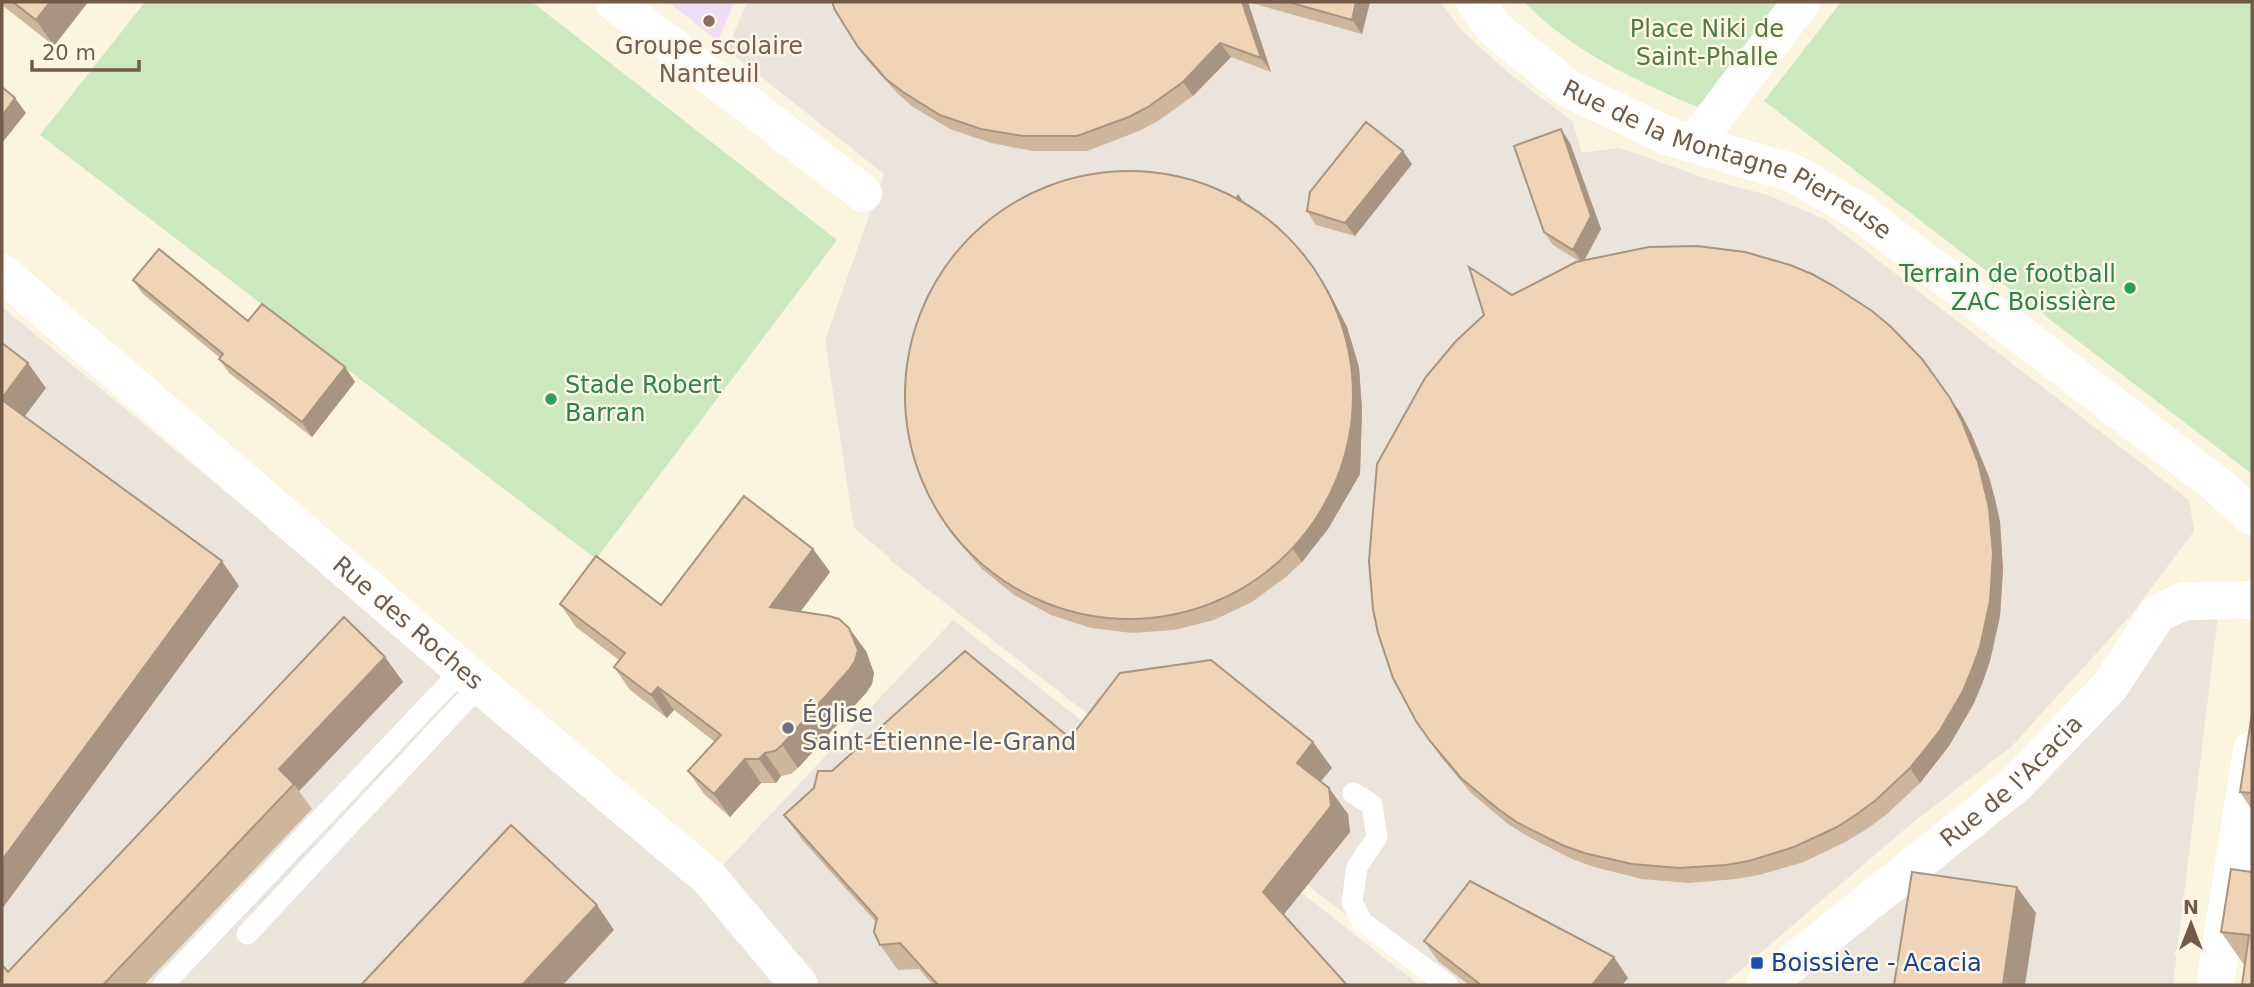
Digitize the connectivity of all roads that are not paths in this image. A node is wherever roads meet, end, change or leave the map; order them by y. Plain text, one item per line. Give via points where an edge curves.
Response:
1 (614, 2) edge
2 (1475, 2) edge
3 (1801, 2) edge
4 (1693, 144) junction
5 (863, 193) dead end
6 (2, 274) edge
7 (2252, 516) edge
8 (2252, 600) edge
9 (471, 677) junction
10 (2252, 750) edge
11 (1353, 793) dead end
12 (247, 934) dead end
13 (163, 985) edge
14 (799, 985) edge
15 (1448, 985) edge
16 (1765, 985) edge
17 (2215, 985) edge

1 - 5 street
2 - 4 street, Rue de la Montagne Pierreuse via 1495,29 1569,89 1670,138
3 - 4 street
4 - 7 street, Rue de la Montagne Pierreuse via 1793,173 1860,212
6 - 9 street, Rue des Roches
8 - 16 street, Rue de l'Acacia via 2185,601 2158,613 2110,686 2016,784
9 - 12 lane
9 - 13 lane
9 - 14 street, Rue des Roches via 710,879
10 - 17 street
11 - 15 lane via 1372,805 1377,837 1357,867 1352,902 1363,922

